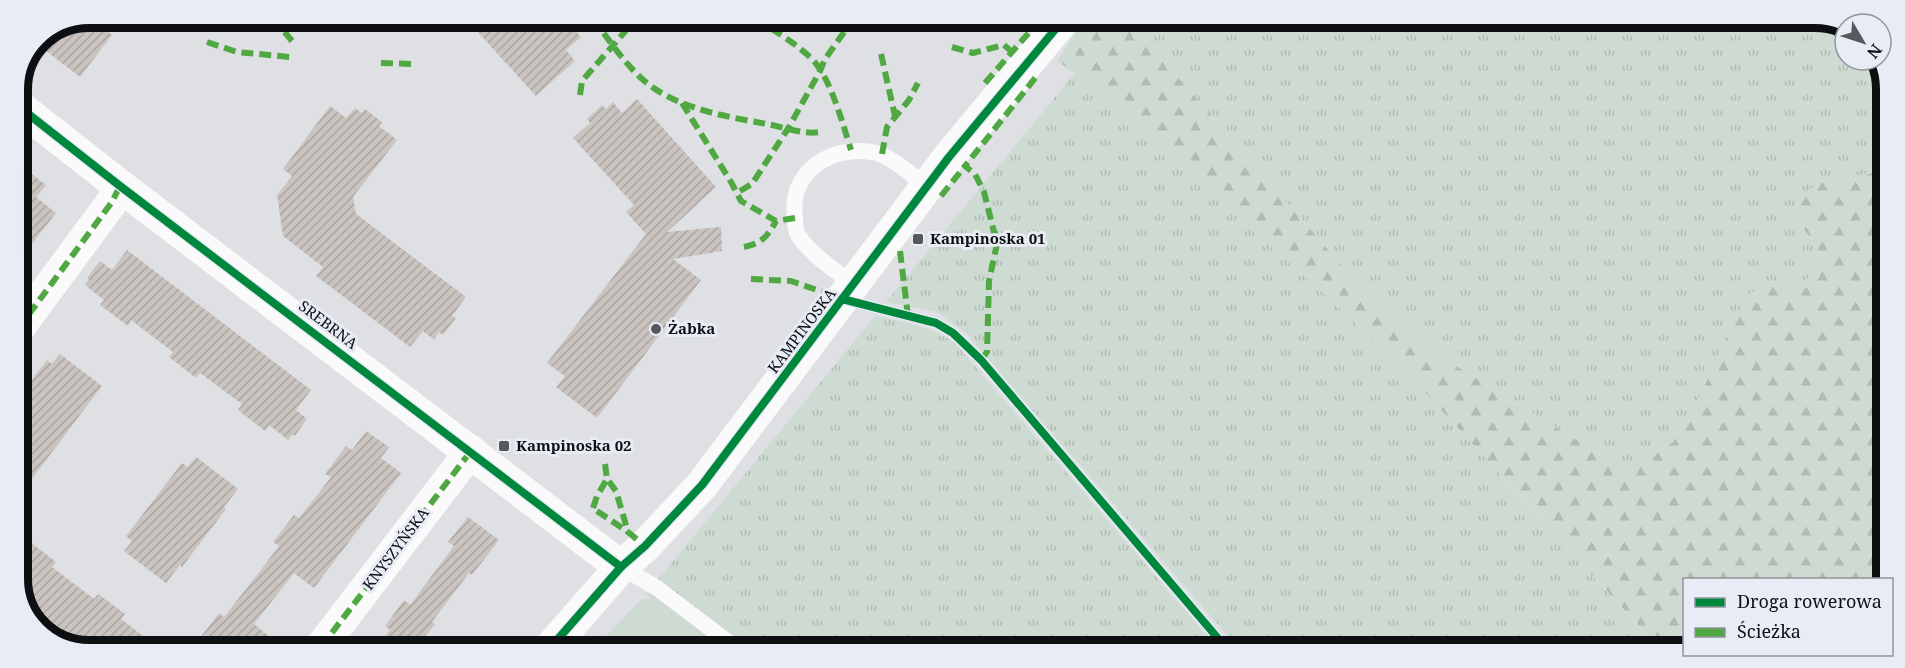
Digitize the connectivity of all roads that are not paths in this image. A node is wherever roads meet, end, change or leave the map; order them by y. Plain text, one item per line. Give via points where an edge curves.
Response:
1 (1056, 28) edge
2 (28, 114) edge
3 (120, 186) junction
4 (926, 186) junction
5 (854, 284) junction
6 (28, 315) edge
7 (471, 451) junction
8 (621, 567) junction
9 (326, 640) edge
10 (557, 640) edge
11 (725, 640) edge

1 - 4 street, KAMPINOSKA
2 - 3 street, SREBRNA
3 - 6 street
3 - 7 street, SREBRNA
4 - 5 street, KAMPINOSKA
4 - 5 lane, KAMPINOSKA via 882,154 851,150 815,164 798,186 793,209 797,233 809,248
5 - 8 street, KAMPINOSKA via 702,485
7 - 8 street, SREBRNA
7 - 9 street, KNYSZYŃSKA
8 - 10 street, KAMPINOSKA
8 - 11 lane via 657,588

